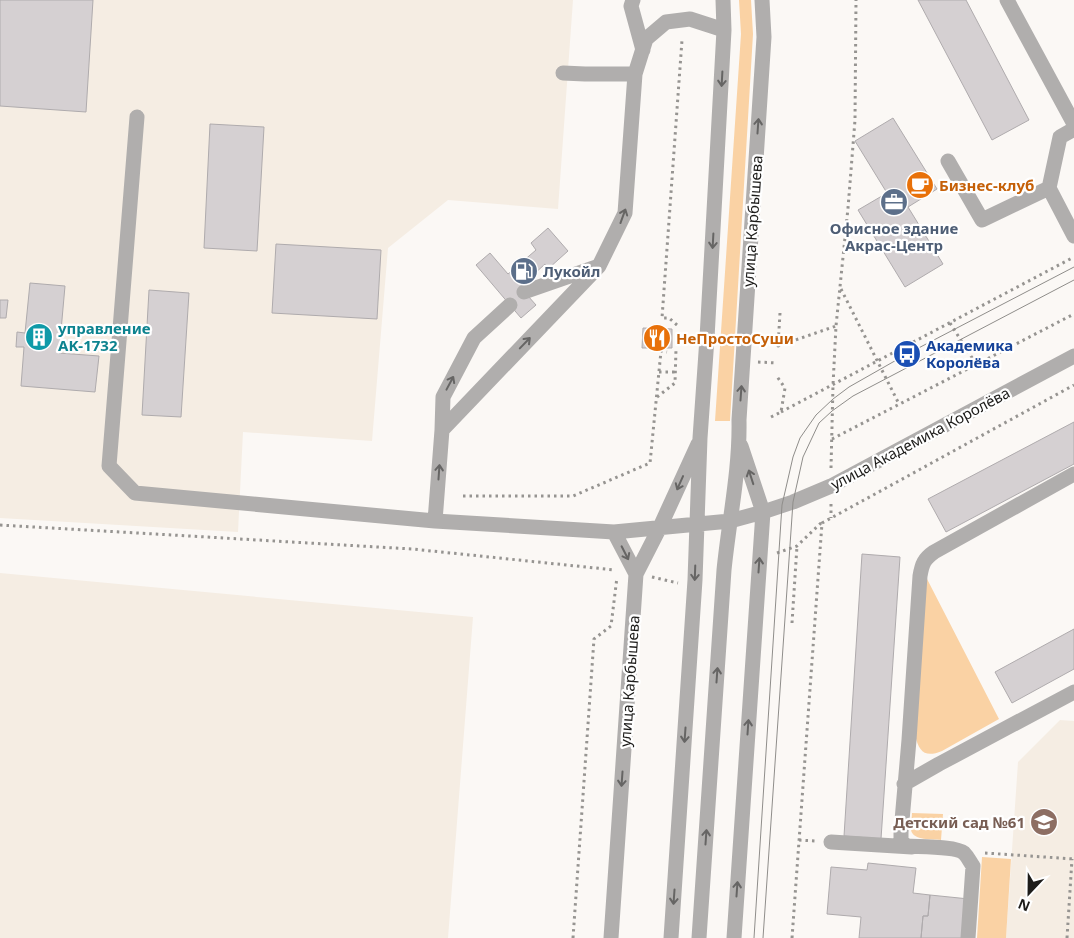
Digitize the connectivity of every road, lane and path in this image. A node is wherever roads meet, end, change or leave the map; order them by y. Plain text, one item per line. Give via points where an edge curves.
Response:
1 (633, 0) edge
2 (722, 0) edge
3 (762, 0) edge
4 (856, 0) edge
5 (1007, 0) edge
6 (724, 30) junction
7 (682, 40) dead end
8 (643, 50) junction
9 (563, 72) dead end
10 (635, 74) junction
11 (137, 117) dead end
12 (1074, 124) edge
13 (1074, 129) edge
14 (948, 161) dead end
15 (1049, 188) junction
16 (1074, 236) edge
17 (1074, 257) edge
18 (599, 266) junction
19 (840, 288) junction
20 (524, 292) dead end
21 (510, 305) dead end
22 (780, 313) dead end
23 (1074, 314) edge
24 (950, 323) junction
25 (677, 325) dead end
26 (836, 326) junction
27 (676, 349) dead end
28 (667, 352) dead end
29 (1074, 356) edge
30 (878, 362) junction
31 (976, 364) junction
32 (659, 372) junction
33 (675, 372) junction
34 (776, 375) dead end
35 (1074, 385) edge
36 (833, 386) junction
37 (656, 397) junction
38 (899, 404) junction
39 (781, 412) junction
40 (770, 416) dead end
41 (442, 430) junction
42 (700, 438) junction
43 (831, 440) junction
44 (740, 442) junction
45 (831, 470) dead end
46 (1074, 474) edge
47 (463, 496) dead end
48 (763, 512) junction
49 (435, 521) junction
50 (730, 521) junction
51 (822, 523) junction
52 (698, 524) junction
53 (0, 525) edge
54 (660, 527) junction
55 (614, 532) junction
56 (796, 546) junction
57 (774, 554) dead end
58 (636, 574) junction
59 (652, 578) dead end
60 (683, 584) dead end
61 (792, 623) dead end
62 (1074, 692) edge
63 (909, 740) junction
64 (939, 764) junction
65 (904, 784) junction
66 (831, 842) dead end
67 (906, 846) junction
68 (963, 847) junction
69 (1073, 859) edge
70 (573, 938) edge
71 (611, 938) edge
72 (671, 938) edge
73 (699, 938) edge
74 (734, 938) edge
75 (792, 938) edge
76 (968, 938) edge
77 (1067, 938) edge

1 - 8 street via 631,6
2 - 6 street, улица Карбышева
44 -> 3 street, улица Карбышева via 764,37
4 - 19 path via 855,120
5 - 12 street
6 - 8 street via 690,19 666,22 646,39
6 -> 42 street, улица Карбышева
7 - 25 path via 662,318 668,318
8 - 10 street
9 - 10 street
18 -> 10 street via 625,213
11 - 49 street, улица Академика Королёва via 109,466 135,493
13 - 15 street via 1060,137
14 - 15 street via 982,220
15 - 16 street
17 - 24 path
18 - 20 street
41 -> 18 street
19 - 26 path
19 - 30 path
41 -> 21 street via 443,397 474,338
22 - 26 path via 778,346
23 - 31 path
24 - 30 path
24 - 31 path
26 - 36 path
27 - 33 path
28 - 32 path via 661,351
29 - 48 street, улица Академика Королёва via 831,486
30 - 36 path
30 - 38 path
31 - 38 path
32 - 33 path
32 - 37 path
33 - 37 path via 675,382
34 - 39 path via 785,388
35 - 51 path
36 - 39 path
36 - 43 path
37 - 47 path via 650,463 574,496
38 - 43 path
39 - 40 path
49 -> 41 street
42 - 52 street, улица Карбышева
42 -> 54 street, улица Карбышева
43 - 45 path
48 -> 44 street, улица Карбышева
44 - 50 street, улица Карбышева
46 - 63 street via 926,558 920,576
48 - 50 street, улица Академика Королёва
74 -> 48 street, улица Карбышева
49 - 55 street, улица Академика Королёва
50 - 52 street, улица Академика Королёва
73 -> 50 street, улица Карбышева
51 - 56 path
51 - 75 path
52 - 54 street, улица Академика Королёва
52 -> 72 street, улица Карбышева
53 - 70 path via 412,549 618,570 611,626 594,639
54 - 55 street, улица Академика Королёва
54 - 58 street, улица Карбышева
55 -> 58 street
56 - 57 path
56 - 61 path
58 -> 71 street, улица Карбышева
59 - 60 path
62 - 64 street
63 - 64 street via 911,755 917,762 927,766
63 - 65 street
64 - 65 street
65 - 67 street via 900,832
66 - 67 street
67 - 68 street via 955,850
68 - 69 path
68 - 76 street via 973,866
69 - 77 path

